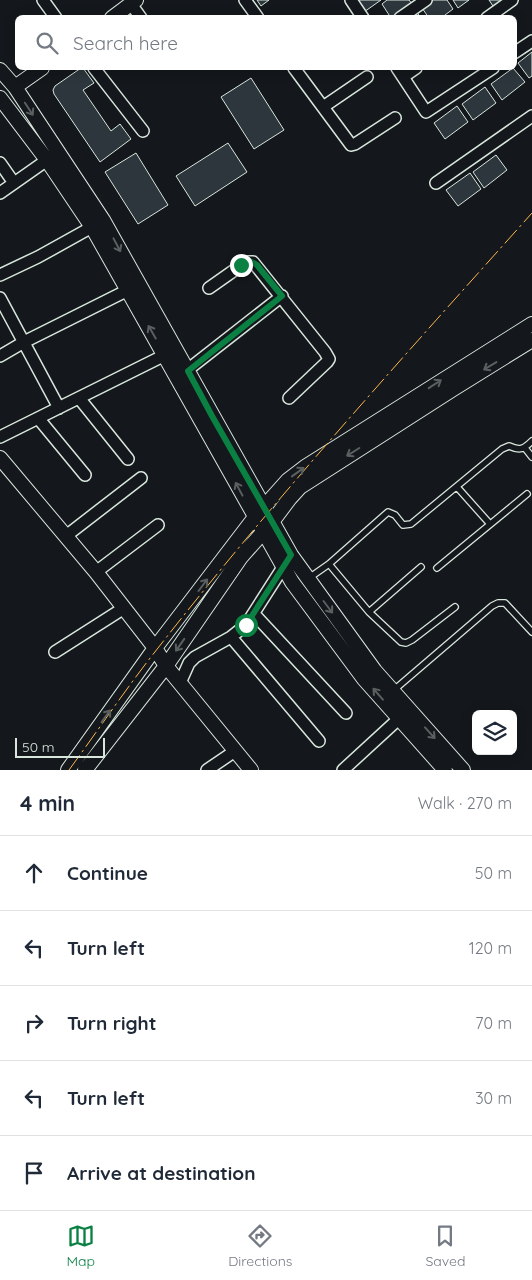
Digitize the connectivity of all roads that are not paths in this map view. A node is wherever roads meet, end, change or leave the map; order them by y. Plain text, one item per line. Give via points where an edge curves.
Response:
1 (43, 0) edge
2 (245, 0) edge
3 (351, 0) edge
4 (426, 0) edge
5 (512, 0) edge
6 (134, 2) edge
7 (54, 15) edge
8 (116, 15) edge
9 (140, 15) edge
10 (256, 15) edge
11 (361, 15) edge
12 (404, 15) edge
13 (491, 15) edge
14 (532, 41) edge
15 (517, 51) edge
16 (0, 70) edge
17 (39, 70) edge
18 (96, 70) edge
19 (295, 70) edge
20 (490, 70) edge
21 (400, 72) edge
22 (367, 77) dead end
23 (15, 88) junction
24 (0, 98) edge
25 (323, 107) junction
26 (532, 116) edge
27 (394, 118) dead end
28 (143, 131) dead end
29 (47, 160) junction
30 (0, 163) edge
31 (14, 183) junction
32 (436, 183) dead end
33 (0, 193) edge
34 (92, 227) junction
35 (0, 275) edge
36 (209, 288) dead end
37 (128, 290) junction
38 (282, 296) junction
39 (0, 298) edge
40 (532, 324) edge
41 (532, 340) edge
42 (24, 342) junction
43 (170, 352) junction
44 (0, 356) edge
45 (183, 374) junction
46 (79, 398) junction
47 (288, 398) dead end
48 (59, 408) junction
49 (38, 418) junction
50 (0, 437) edge
51 (532, 441) edge
52 (525, 448) junction
53 (532, 457) edge
54 (0, 458) edge
55 (128, 459) dead end
56 (85, 475) dead end
57 (141, 478) dead end
58 (457, 488) junction
59 (527, 494) dead end
60 (265, 507) junction
61 (255, 517) junction
62 (490, 524) junction
63 (158, 525) dead end
64 (268, 527) junction
65 (66, 536) junction
66 (287, 561) junction
67 (329, 564) junction
68 (421, 567) dead end
69 (437, 568) dead end
70 (96, 572) junction
71 (307, 579) junction
72 (455, 607) dead end
73 (124, 608) junction
74 (369, 612) junction
75 (254, 614) junction
76 (532, 632) edge
77 (231, 638) junction
78 (155, 648) junction
79 (55, 652) dead end
80 (166, 666) junction
81 (180, 682) junction
82 (393, 691) junction
83 (346, 713) dead end
84 (404, 714) junction
85 (319, 741) dead end
86 (235, 751) junction
87 (87, 769) edge
88 (68, 770) edge
89 (207, 770) edge
90 (252, 770) edge
91 (343, 770) edge
92 (445, 770) edge
93 (463, 770) edge

1 - 7 street
2 - 10 street
3 - 11 street
4 - 12 street
5 - 13 street
6 - 8 street
6 - 9 street
14 - 15 street
16 - 23 street
17 - 23 street
18 - 28 street
19 - 25 street
20 - 21 street via 426,112
22 - 25 street
23 -> 43 street via 103,220
24 - 29 street
25 - 27 street via 351,145
26 - 32 street
29 - 31 street
29 - 34 street
30 - 31 street
31 - 33 street
34 - 35 street
34 - 37 street
36 - 38 street via 250,261
37 - 42 street
43 -> 37 street
38 - 45 street
38 - 47 street via 329,359
39 - 42 street
60 -> 40 street via 295,474
41 -> 64 street via 310,479 290,498
42 - 44 street
42 - 48 street
43 - 45 street
43 - 46 street
45 - 60 street via 212,416
61 -> 45 street
46 - 48 street
46 - 55 street
48 - 49 street
49 - 50 street
49 - 56 street
51 - 52 lane
52 - 53 lane
52 - 58 lane via 517,450 509,446 502,449
54 - 65 street
57 - 65 street
58 - 62 lane
58 - 67 lane via 411,524 403,525 388,512
59 - 62 lane
60 - 61 street
60 - 64 street
61 - 64 street
78 -> 61 street
62 - 69 lane
63 - 70 street
64 - 66 street
64 -> 80 street via 241,557
65 - 70 street
66 - 71 street
66 - 75 street
84 -> 66 street via 364,679 292,582
67 - 71 lane
67 - 74 lane
68 - 74 lane
70 - 73 street
71 -> 82 street
72 - 74 lane via 406,643 394,637
73 - 78 street
73 - 79 street
75 - 77 street
75 - 83 street
76 - 82 lane via 505,604 498,603
77 - 81 street via 195,657
77 - 85 street
78 - 80 street
88 -> 78 street
80 - 81 street
80 - 87 street
81 - 86 street
82 - 84 street
84 - 91 street
84 - 92 street
84 -> 93 street
86 - 89 street
86 - 90 street

